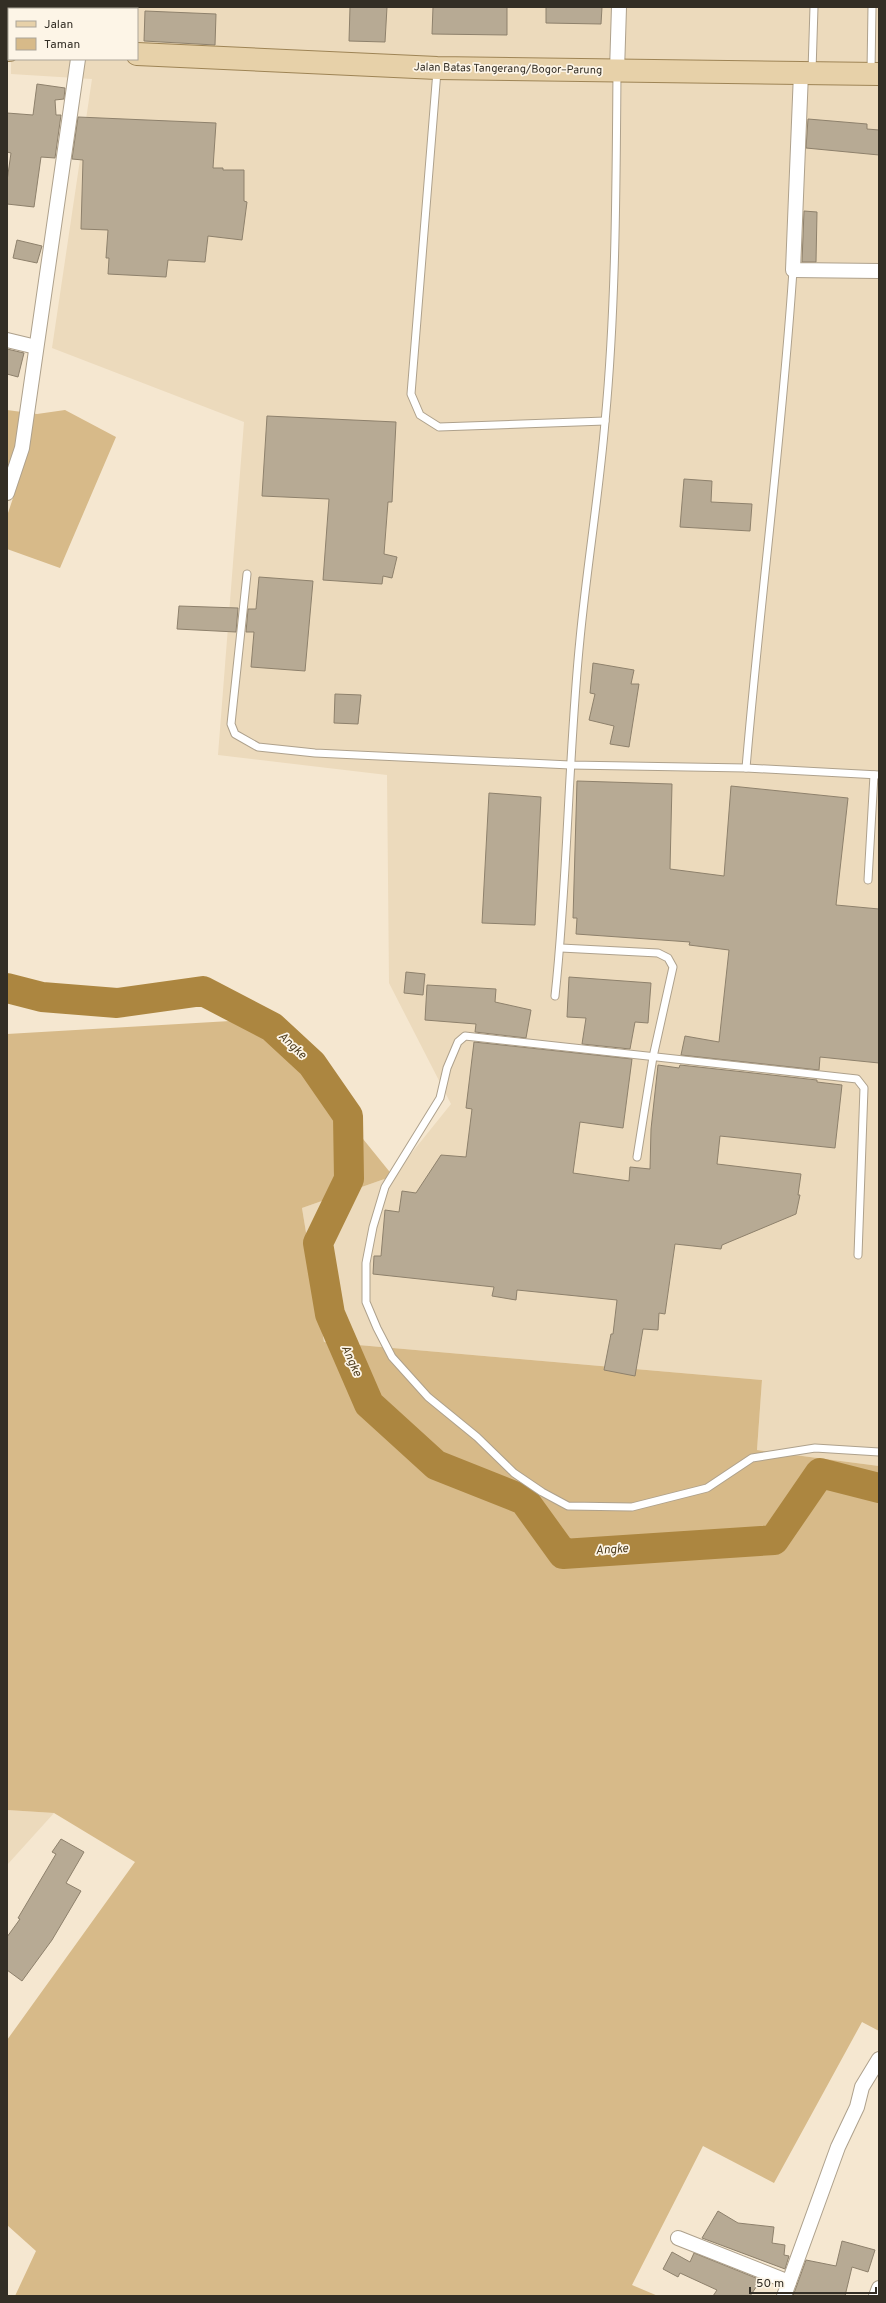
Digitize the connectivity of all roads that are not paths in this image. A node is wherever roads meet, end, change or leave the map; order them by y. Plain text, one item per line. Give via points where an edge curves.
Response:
1 (619, 7) edge
2 (814, 7) edge
3 (872, 7) edge
4 (138, 54) edge
5 (78, 60) edge
6 (437, 68) junction
7 (617, 71) junction
8 (807, 73) junction
9 (875, 74) edge
10 (793, 270) junction
11 (879, 271) edge
12 (7, 340) edge
13 (36, 347) junction
14 (606, 421) junction
15 (7, 493) edge
16 (247, 574) dead end
17 (570, 765) junction
18 (746, 768) junction
19 (876, 775) edge
20 (868, 880) dead end
21 (561, 948) junction
22 (555, 996) dead end
23 (653, 1057) junction
24 (637, 1157) dead end
25 (858, 1255) dead end
26 (879, 1452) edge
27 (879, 2058) edge
28 (678, 2238) dead end
29 (789, 2282) junction
30 (879, 2288) edge
31 (784, 2296) edge
32 (876, 2296) edge

1 - 7 street
2 - 8 lane
3 - 9 lane
4 - 6 main road, Jalan Batas Tangerang/Bogor–Parung
5 - 13 street
6 - 7 main road, Jalan Batas Tangerang/Bogor–Parung
6 - 14 lane via 411,394 420,415 439,427
7 - 8 main road, Jalan Batas Tangerang/Bogor–Parung
7 - 14 lane via 616,236
8 - 9 main road, Jalan Batas Tangerang/Bogor–Parung
8 - 10 street
10 - 11 street
10 - 18 lane via 779,452
12 - 13 street
13 - 15 street via 22,448
14 - 17 lane via 580,638
16 - 17 lane via 231,724 235,734 243,741 258,747 315,753
17 - 18 lane
17 - 21 lane
18 - 19 lane
19 - 20 lane
21 - 22 lane
21 - 23 lane via 658,953 668,958 673,967
23 - 24 lane
23 - 25 lane via 857,1079 864,1088
23 - 26 lane via 465,1036 458,1042 447,1068 440,1098 385,1187 373,1227 366,1264 366,1302 392,1357 428,1397 477,1437 514,1473 568,1506 632,1507 707,1488 752,1458 815,1448
27 - 29 street via 862,2087 857,2107 838,2147
28 - 29 street
29 - 31 street
30 - 32 street

